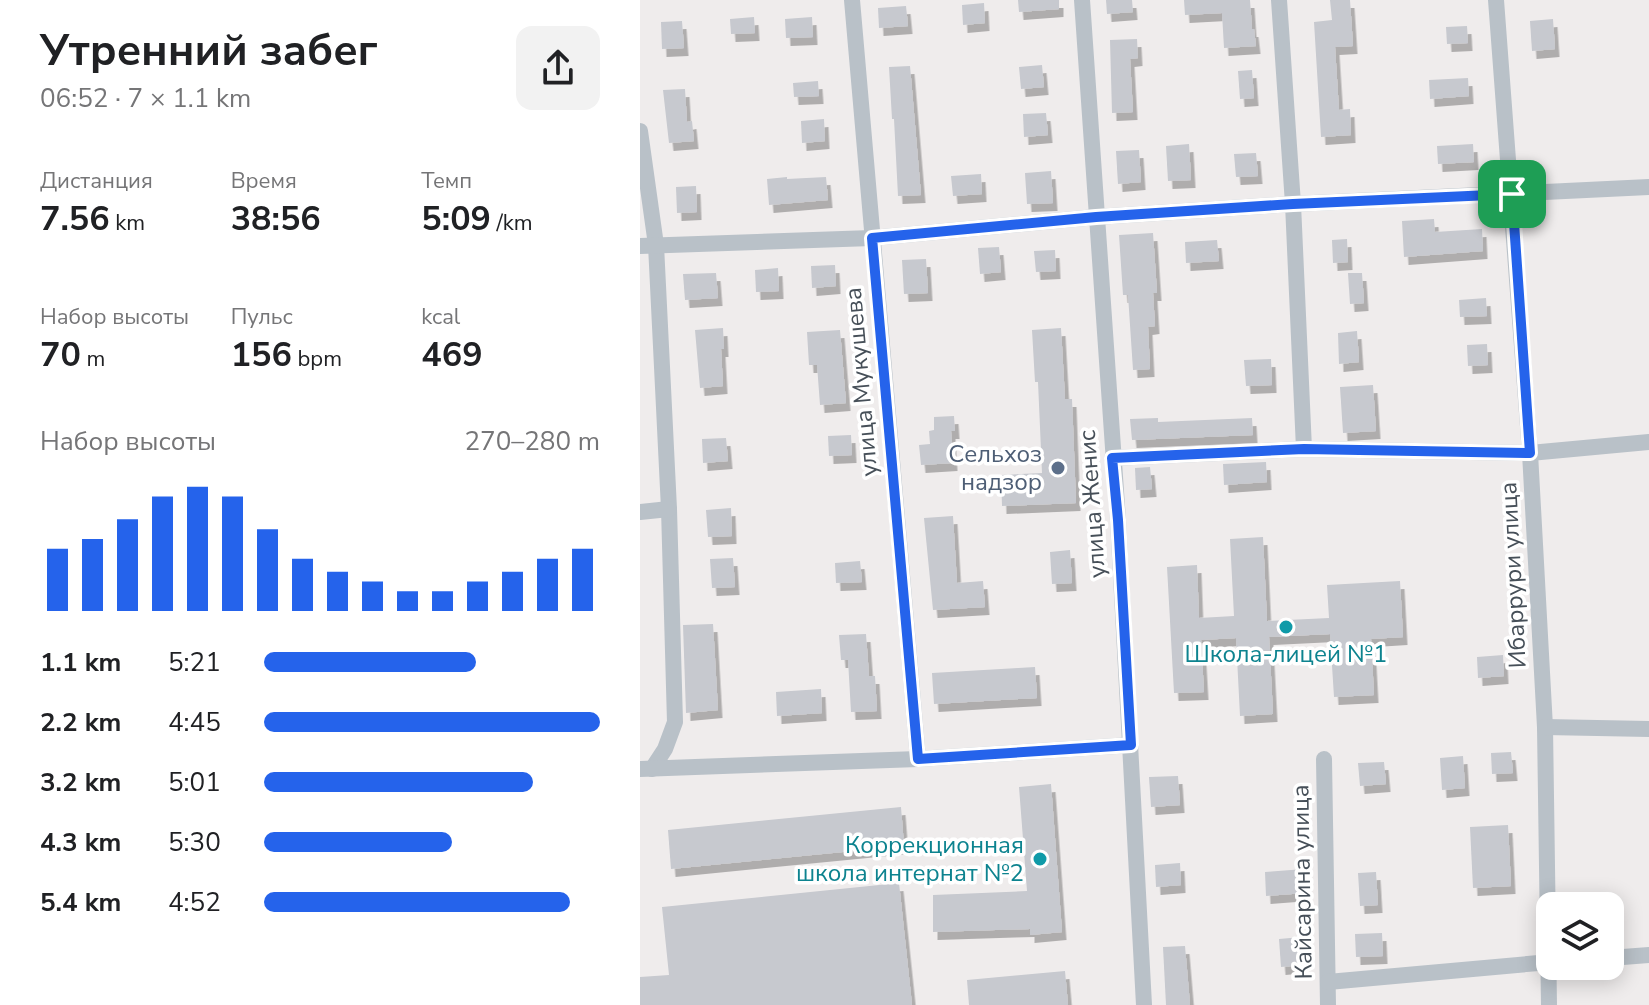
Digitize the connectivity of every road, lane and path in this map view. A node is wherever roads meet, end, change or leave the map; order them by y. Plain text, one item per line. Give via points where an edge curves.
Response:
1 (852, 0) edge
2 (1082, 0) edge
3 (1279, 0) edge
4 (1496, 0) edge
5 (640, 131) edge
6 (1649, 187) edge
7 (1512, 194) junction
8 (1293, 204) junction
9 (1096, 217) junction
10 (872, 238) junction
11 (648, 245) edge
12 (1649, 442) edge
13 (1304, 449) junction
14 (1530, 453) junction
15 (1112, 458) junction
16 (669, 509) junction
17 (640, 512) edge
18 (1545, 727) junction
19 (1649, 729) edge
20 (1131, 745) junction
21 (918, 759) junction
22 (1324, 759) dead end
23 (646, 769) edge
24 (1548, 892) edge
25 (1649, 955) edge
26 (1624, 957) edge
27 (1536, 963) edge
28 (1549, 980) edge
29 (1328, 982) junction
30 (1144, 1005) edge
31 (1328, 1005) edge
32 (1549, 1005) edge

1 - 10 street, улица Мукушева
2 - 9 street, улица Женис
3 - 8 street
4 - 7 street, Ибаррури улица
5 - 11 street
6 - 7 street
7 - 8 street
7 - 14 street, Ибаррури улица
8 - 9 street
8 - 13 street
9 - 10 street
9 - 15 street, улица Женис
10 - 11 street
10 - 21 street, улица Мукушева
11 - 16 street
12 - 14 street
13 - 14 street
13 - 15 street
14 - 18 street, Ибаррури улица
15 - 20 street, улица Женис
16 - 17 street
16 - 23 street via 675,722 665,749
18 - 19 street
18 - 24 street, Ибаррури улица
20 - 21 street
20 - 30 street, улица Женис
21 - 23 street
22 - 29 street, Кайсарина улица
25 - 26 street
27 - 29 street
28 - 32 street, Ибаррури улица
29 - 31 street, Кайсарина улица

